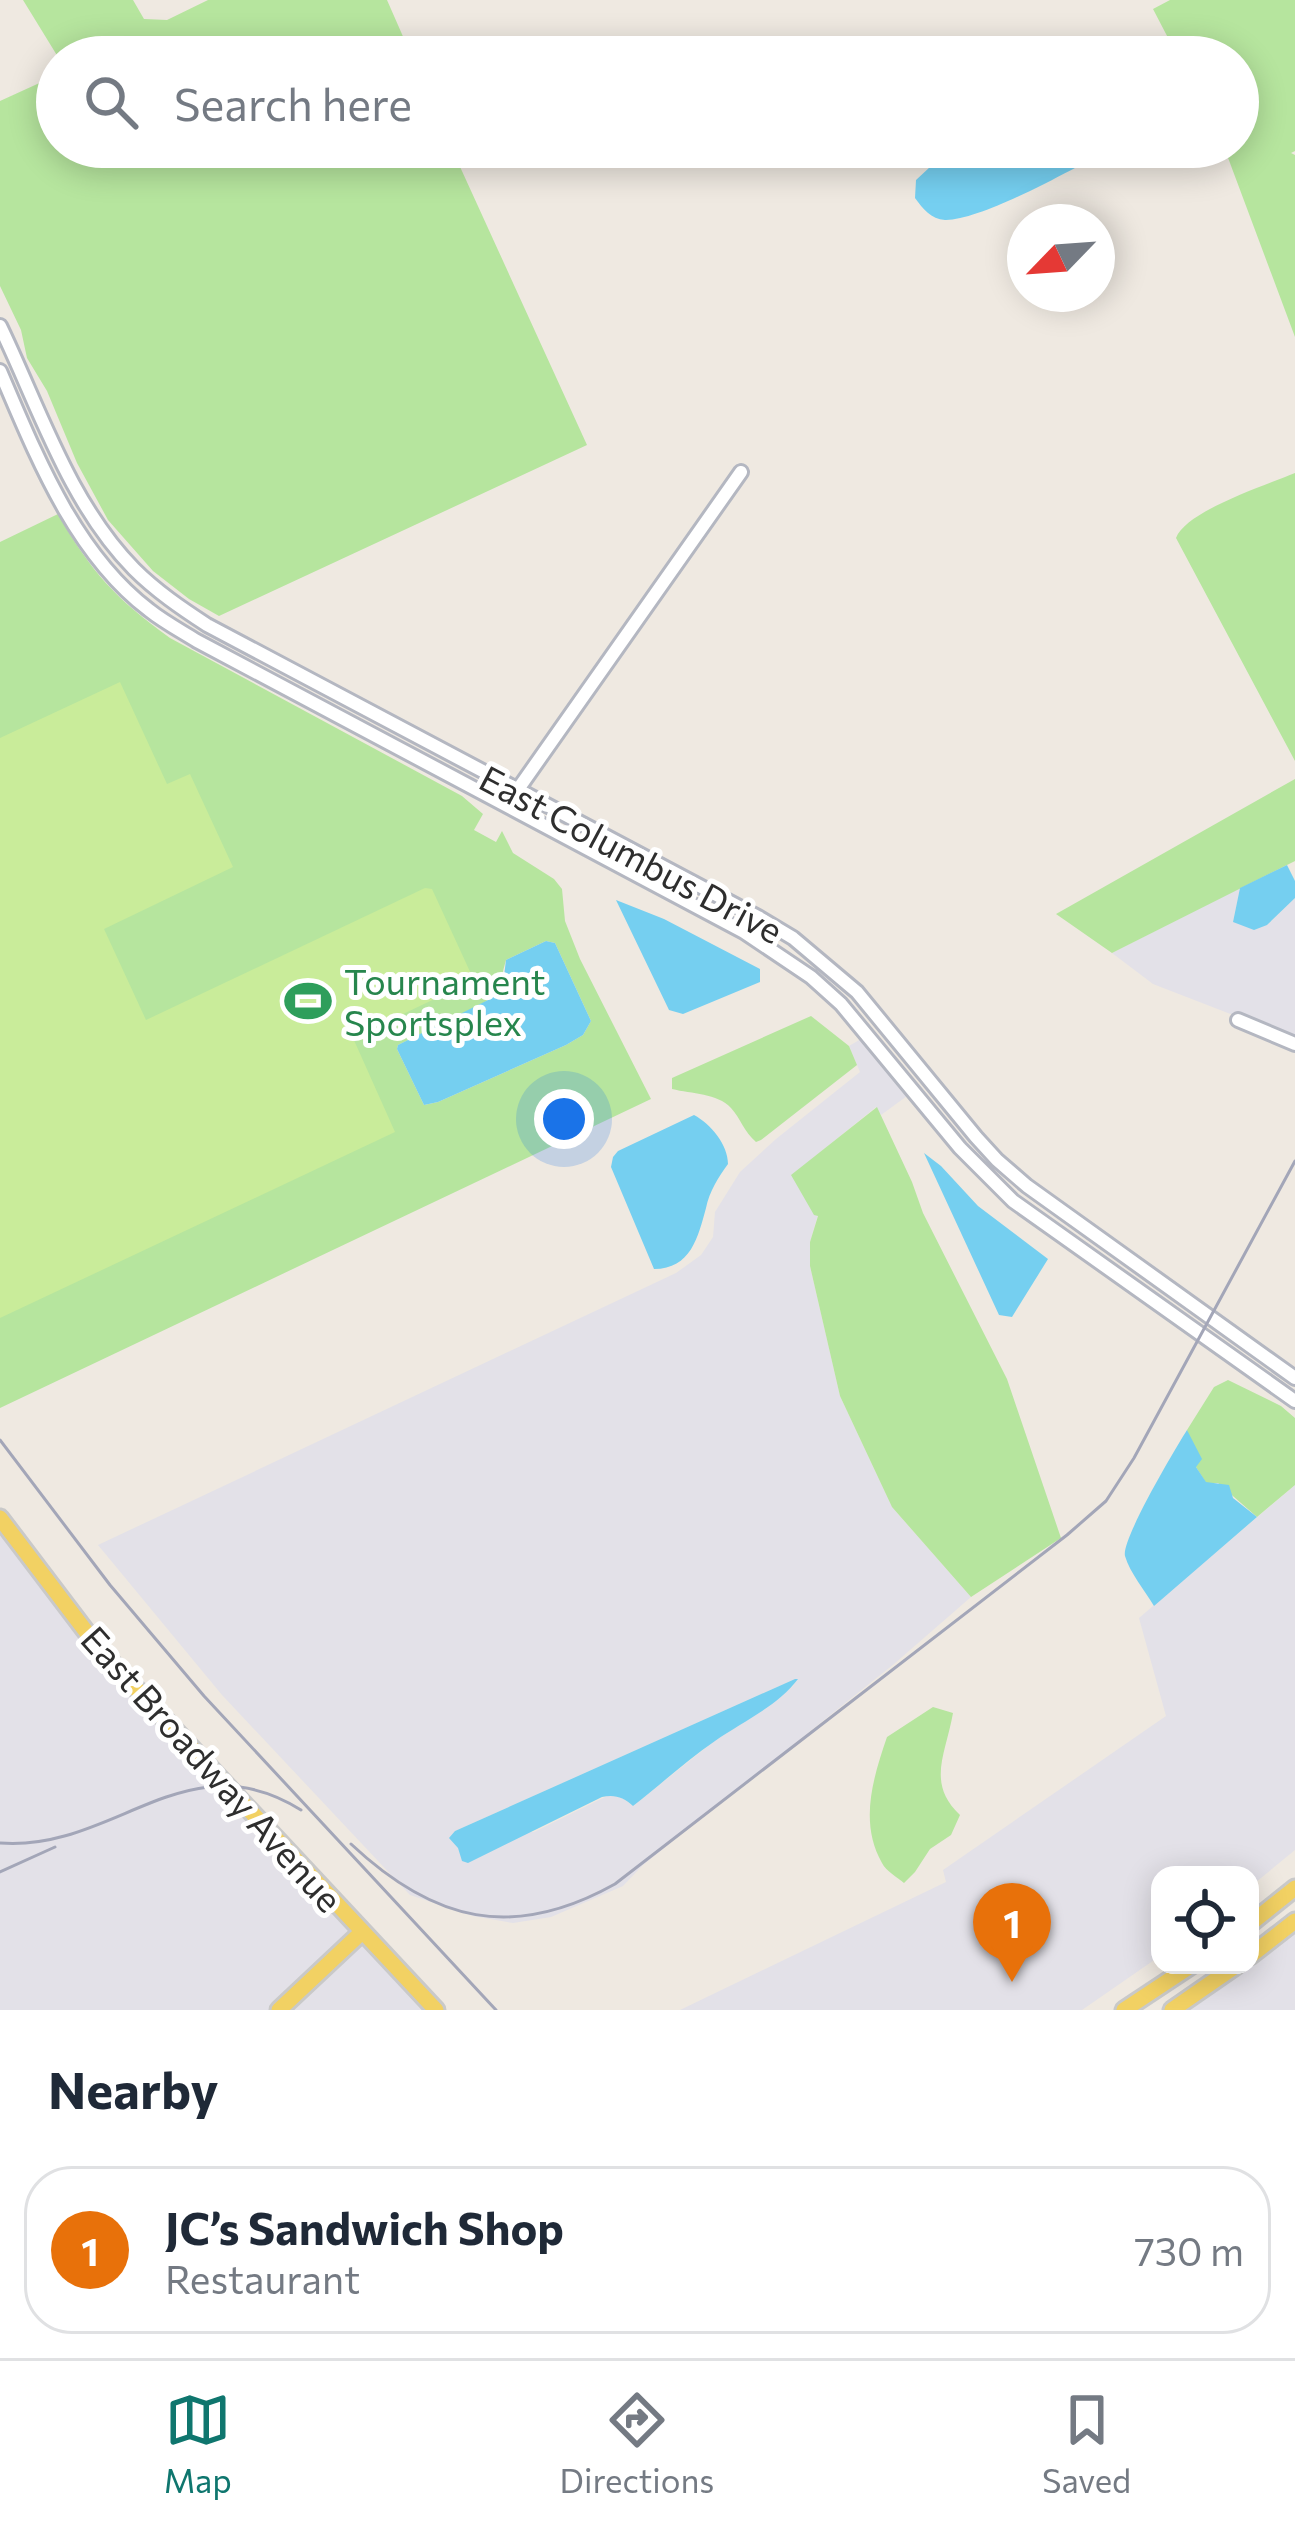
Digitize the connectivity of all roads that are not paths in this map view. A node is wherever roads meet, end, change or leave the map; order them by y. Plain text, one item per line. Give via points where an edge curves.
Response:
1 (0, 326) edge
2 (0, 371) edge
3 (741, 472) dead end
4 (517, 790) junction
5 (506, 806) junction
6 (1238, 1020) dead end
7 (1295, 1044) edge
8 (906, 1050) junction
9 (891, 1063) junction
10 (1295, 1378) edge
11 (1295, 1402) edge
12 (0, 1517) edge
13 (1295, 1888) edge
14 (1259, 1917) edge
15 (1295, 1921) edge
16 (362, 1932) junction
17 (1259, 1949) edge
18 (1180, 1974) edge
19 (1202, 1974) edge
20 (1225, 1974) edge
21 (1210, 1984) junction
22 (279, 2010) edge
23 (436, 2010) edge
24 (1124, 2010) edge
25 (1172, 2010) edge

1 - 4 street, East Columbus Drive via 93,518 163,596
2 - 5 street, East Columbus Drive via 77,529 148,610
3 - 4 street
4 - 5 street
4 - 8 street, East Columbus Drive via 793,938 857,992
5 - 9 street, East Columbus Drive via 778,952 841,1004
6 - 7 street
8 - 9 street
8 - 10 street, East Columbus Drive via 1027,1186
9 - 11 street, East Columbus Drive via 1013,1201
12 - 16 main road, East Broadway Avenue via 100,1650
13 - 14 main road
15 - 17 main road
16 - 22 main road
16 - 23 main road, East Broadway Avenue
18 - 24 main road
19 - 21 street
20 - 21 main road
21 - 25 main road

